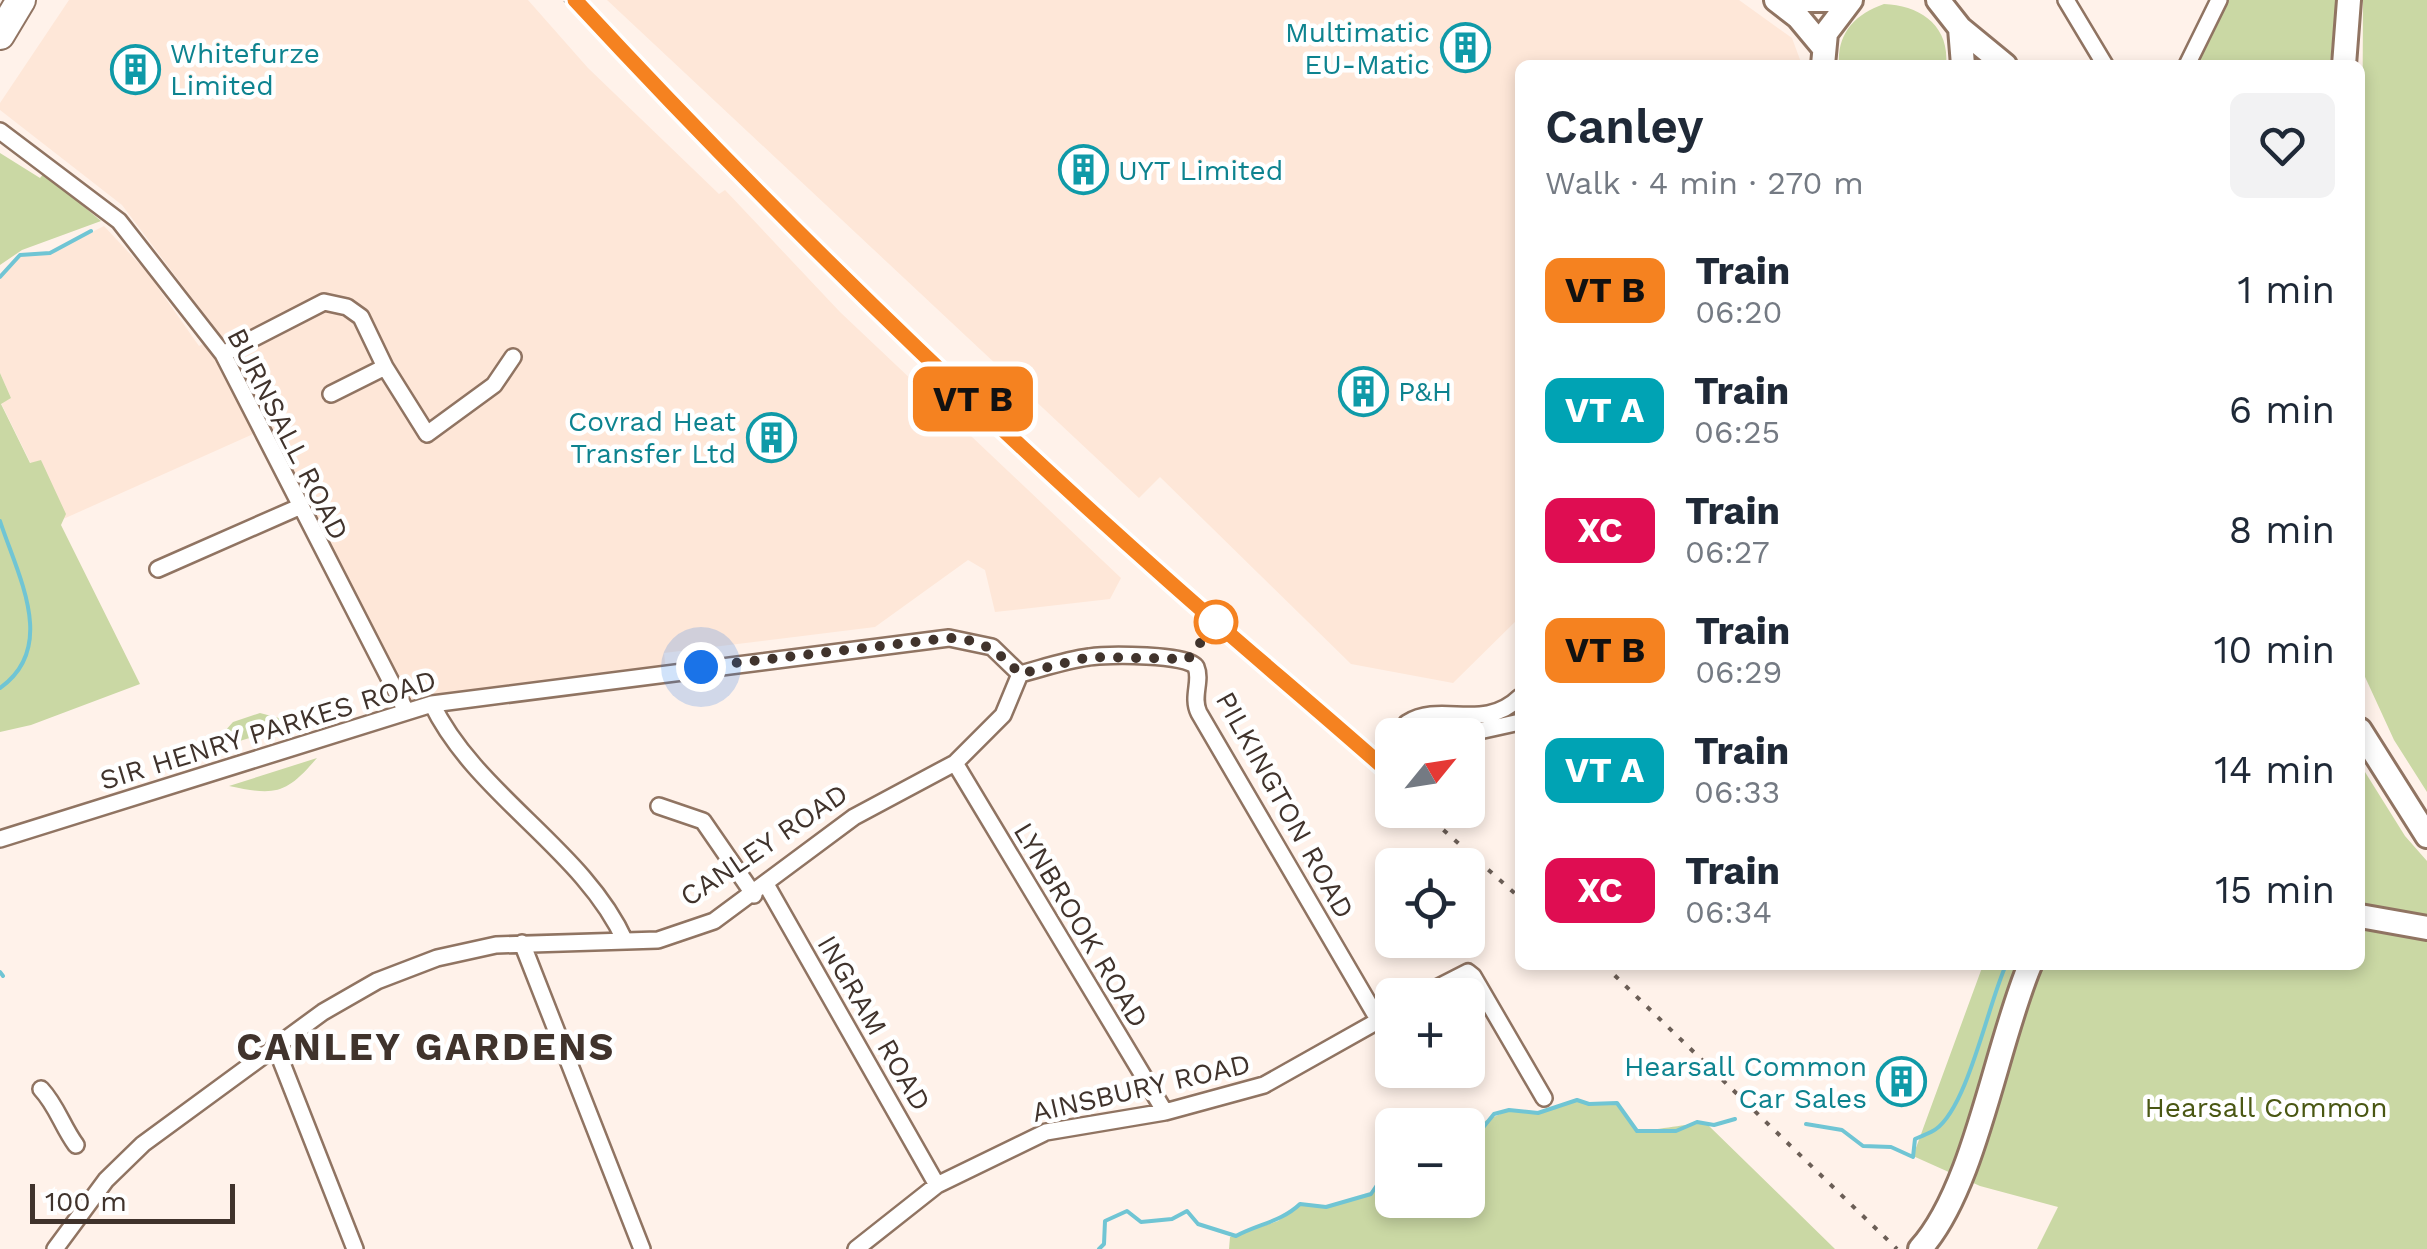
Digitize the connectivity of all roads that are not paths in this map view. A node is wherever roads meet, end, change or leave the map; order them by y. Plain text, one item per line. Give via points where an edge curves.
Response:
1 (20, 0) edge
2 (1776, 0) edge
3 (1802, 0) edge
4 (1832, 0) edge
5 (1851, 0) edge
6 (2066, 0) edge
7 (2220, 0) edge
8 (2349, 0) edge
9 (1947, 9) edge
10 (0, 35) edge
11 (1823, 56) edge
12 (1962, 60) edge
13 (2001, 60) edge
14 (2103, 60) edge
15 (2190, 60) edge
16 (2344, 60) edge
17 (0, 131) edge
18 (223, 354) junction
19 (513, 357) dead end
20 (385, 367) junction
21 (331, 394) dead end
22 (299, 507) junction
23 (158, 569) dead end
24 (1020, 674) junction
25 (1515, 699) edge
26 (432, 704) junction
27 (406, 711) junction
28 (1418, 718) edge
29 (1515, 723) edge
30 (1485, 730) edge
31 (2365, 738) edge
32 (955, 763) junction
33 (659, 806) dead end
34 (2427, 836) edge
35 (0, 838) edge
36 (761, 890) junction
37 (2365, 917) edge
38 (2427, 928) edge
39 (625, 941) junction
40 (522, 943) junction
41 (2028, 970) edge
42 (1485, 997) edge
43 (1375, 999) edge
44 (1375, 1023) edge
45 (276, 1048) junction
46 (41, 1089) dead end
47 (1544, 1098) dead end
48 (1164, 1112) junction
49 (76, 1145) dead end
50 (937, 1185) junction
51 (1922, 1247) edge
52 (54, 1249) edge
53 (355, 1249) edge
54 (642, 1249) edge
55 (856, 1249) edge

1 - 10 highway
2 - 11 street via 1798,17
3 - 4 street
5 - 11 street via 1831,23
6 - 14 street
7 - 15 street
8 - 16 street
9 - 12 street
9 - 13 street
17 - 18 street, BURNSALL ROAD via 118,221
18 - 20 street via 332,302 361,318
18 - 22 street, BURNSALL ROAD
19 - 20 street via 494,385 428,434
20 - 21 street
22 - 23 street
22 - 27 street, BURNSALL ROAD
24 - 26 street, SIR HENRY PARKES ROAD via 992,647 949,638
24 - 32 street, CANLEY ROAD via 1003,716
24 - 43 street, PILKINGTON ROAD via 1109,656 1175,656 1192,663 1195,704
25 - 28 street via 1482,716
26 - 27 street, SIR HENRY PARKES ROAD
26 - 39 street via 458,747 605,906
27 - 35 street, SIR HENRY PARKES ROAD
29 - 30 street
31 - 34 street
32 - 36 street, CANLEY ROAD via 854,817
32 - 48 street, LYNBROOK ROAD
33 - 36 street, INGRAM ROAD via 702,821
36 - 39 street, CANLEY ROAD via 686,934
36 - 50 street, INGRAM ROAD
37 - 38 street
39 - 40 street, CANLEY ROAD
40 - 45 street, CANLEY ROAD via 437,958 377,980
40 - 54 street
41 - 51 street via 1966,1163
42 - 47 street
44 - 48 street, AINSBURY ROAD via 1264,1085
45 - 52 street, CANLEY ROAD via 143,1144
45 - 53 street
46 - 49 street
48 - 50 street, AINSBURY ROAD via 1046,1132
50 - 55 street, AINSBURY ROAD

